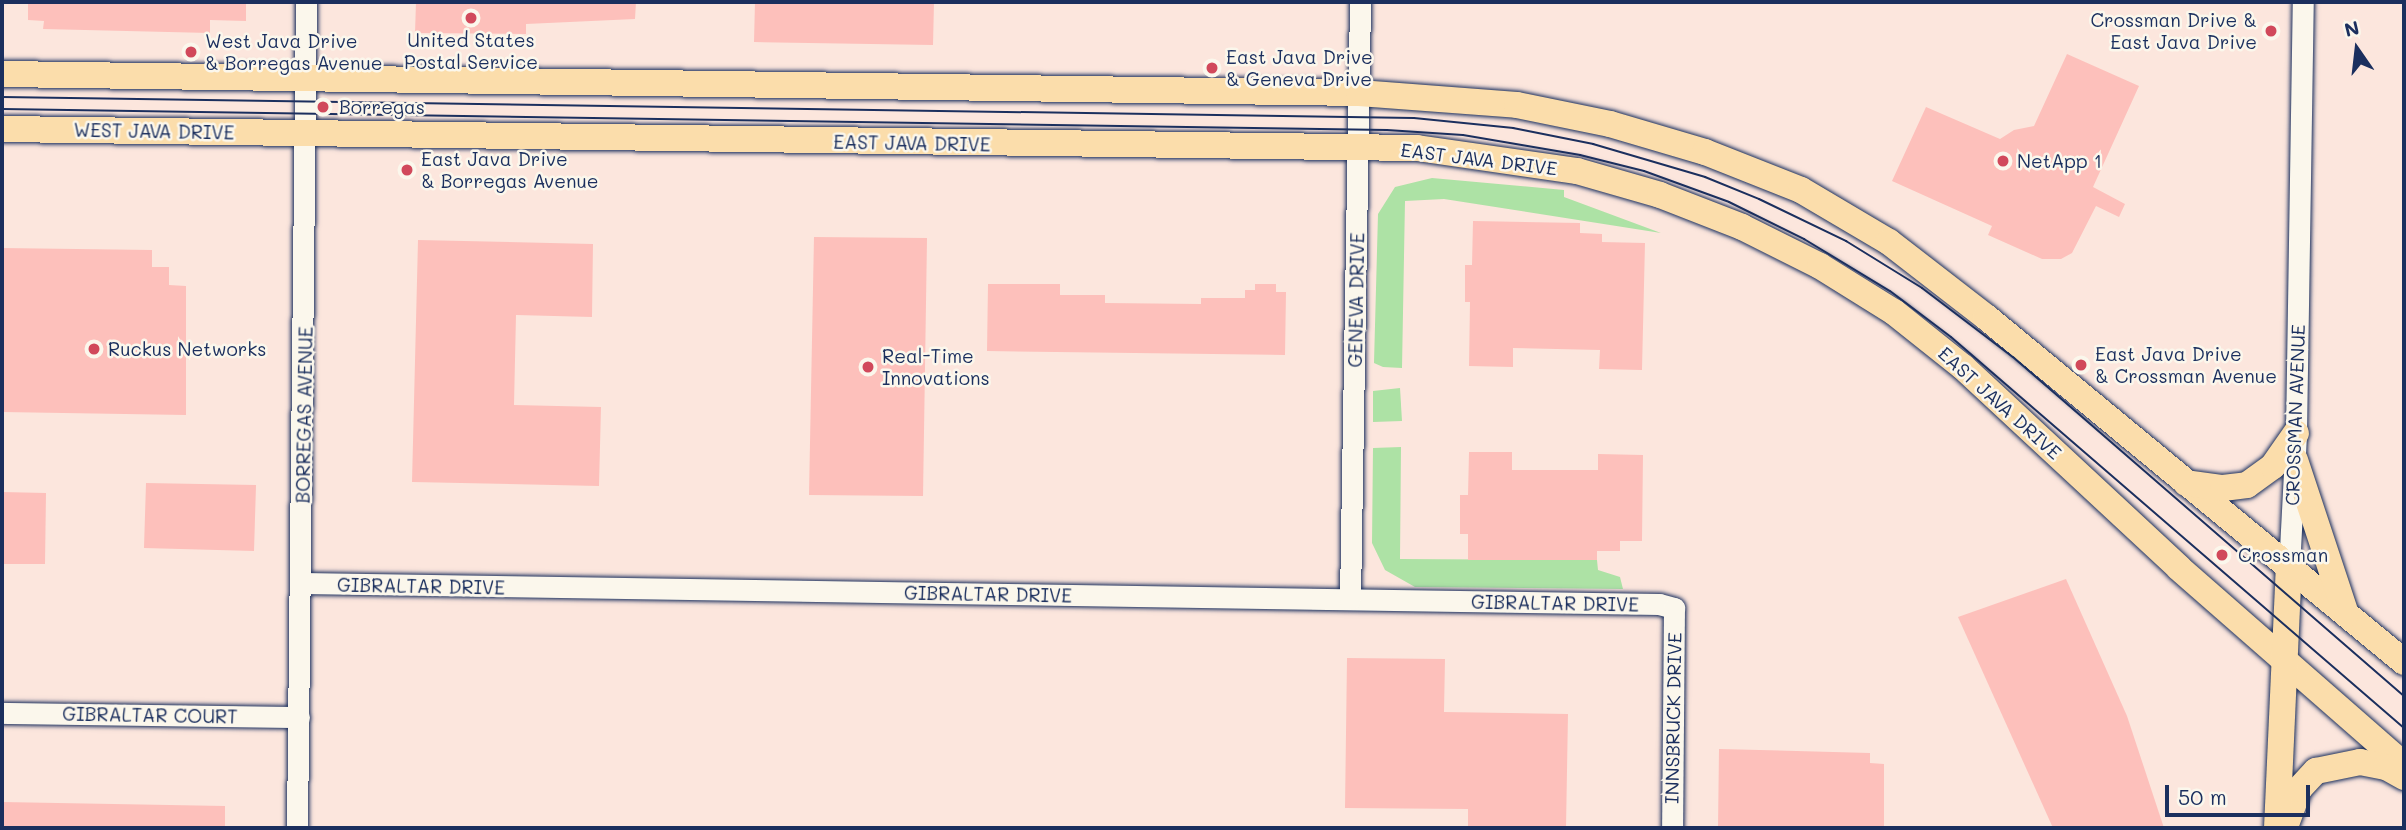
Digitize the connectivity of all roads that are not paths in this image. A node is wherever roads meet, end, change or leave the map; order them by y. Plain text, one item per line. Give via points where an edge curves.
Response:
1 (306, 2) edge
2 (1360, 2) edge
3 (2303, 2) edge
4 (2, 74) edge
5 (306, 78) junction
6 (1359, 93) junction
7 (2, 129) edge
8 (306, 135) junction
9 (1358, 148) junction
10 (2296, 433) junction
11 (2295, 460) junction
12 (2186, 483) junction
13 (2289, 568) junction
14 (302, 583) junction
15 (1350, 599) junction
16 (1674, 608) joint
17 (2346, 614) junction
18 (2287, 660) junction
19 (2404, 662) edge
20 (2, 713) edge
21 (299, 717) junction
22 (2404, 765) edge
23 (2404, 778) edge
24 (297, 828) edge
25 (1672, 828) edge
26 (2277, 828) edge
27 (2284, 828) edge

1 - 5 street, BORREGAS AVENUE
2 - 6 street, GENEVA DRIVE
3 - 10 street, CROSSMAN AVENUE
4 - 5 main road
5 - 6 main road
5 - 8 street, BORREGAS AVENUE
6 - 9 street, GENEVA DRIVE
6 - 12 main road via 1517,105 1610,124 1705,152 1801,190 1889,242
7 - 8 main road, WEST JAVA DRIVE
8 - 9 main road, EAST JAVA DRIVE
8 - 14 street, BORREGAS AVENUE
9 - 15 street, GENEVA DRIVE
9 - 18 main road, EAST JAVA DRIVE via 1416,148 1577,171 1691,206 1820,266 1894,312 1963,368 2179,568
10 - 11 street, CROSSMAN AVENUE
10 - 12 main road via 2273,466 2247,485 2223,488
11 - 13 street, CROSSMAN AVENUE
11 - 17 main road
12 - 13 main road
13 - 17 main road
13 - 18 main road, CROSSMAN AVENUE
14 - 15 street, GIBRALTAR DRIVE
14 - 21 street, BORREGAS AVENUE
15 - 16 street, GIBRALTAR DRIVE
16 - 25 street, INNSBRUCK DRIVE
17 - 19 main road
18 - 22 main road, EAST JAVA DRIVE
18 - 26 main road, CROSSMAN AVENUE
20 - 21 street, GIBRALTAR COURT
21 - 24 street, BORREGAS AVENUE
23 - 27 main road via 2386,766 2360,762 2316,771 2299,789

